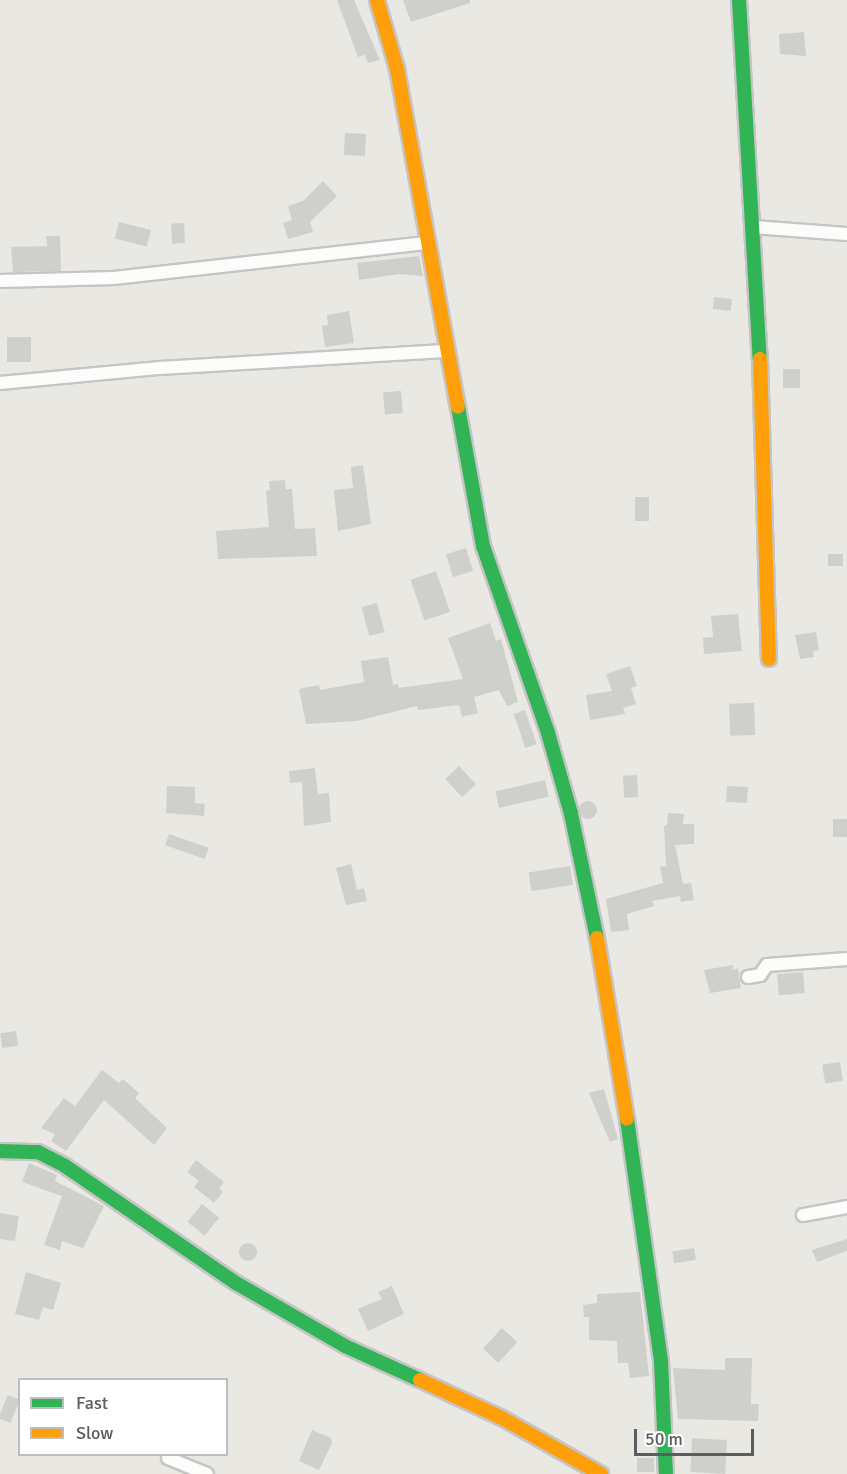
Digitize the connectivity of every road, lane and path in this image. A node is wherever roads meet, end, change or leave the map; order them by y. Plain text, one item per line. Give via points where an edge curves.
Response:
1 (377, 0) edge
2 (739, 0) edge
3 (753, 227) junction
4 (847, 234) edge
5 (428, 243) junction
6 (0, 281) edge
7 (449, 351) junction
8 (0, 383) edge
9 (769, 659) dead end
10 (847, 959) edge
11 (748, 977) dead end
12 (0, 1151) edge
13 (847, 1208) edge
14 (803, 1215) dead end
15 (168, 1458) dead end
16 (207, 1474) edge
17 (601, 1474) edge
18 (666, 1474) edge

1 - 5 street via 397,69
2 - 3 street
3 - 4 street
3 - 9 street via 766,465
5 - 6 street via 114,278
5 - 7 street
7 - 8 street via 160,368
7 - 18 street via 483,546 571,814 609,994 661,1361
10 - 11 street via 767,965 760,975
12 - 17 street via 38,1152 65,1166 236,1283 345,1346 502,1418
13 - 14 street
15 - 16 street

